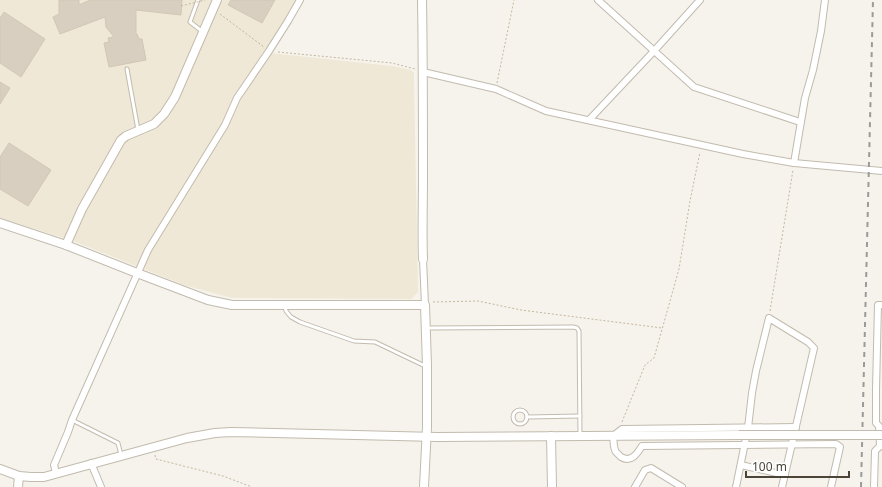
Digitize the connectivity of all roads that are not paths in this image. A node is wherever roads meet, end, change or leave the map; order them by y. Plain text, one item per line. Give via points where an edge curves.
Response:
1 (198, 0) edge
2 (217, 0) edge
3 (300, 0) edge
4 (422, 0) edge
5 (598, 0) edge
6 (700, 0) edge
7 (825, 0) edge
8 (203, 32) junction
9 (654, 51) junction
10 (127, 69) dead end
11 (423, 72) junction
12 (589, 120) junction
13 (800, 122) junction
14 (138, 130) junction
15 (794, 163) junction
16 (882, 171) edge
17 (0, 223) edge
18 (66, 245) junction
19 (423, 259) joint
20 (137, 273) junction
21 (285, 305) junction
22 (425, 305) junction
23 (882, 305) edge
24 (426, 328) junction
25 (427, 366) junction
26 (580, 416) junction
27 (527, 417) junction
28 (72, 420) junction
29 (881, 426) edge
30 (796, 427) junction
31 (748, 428) junction
32 (882, 435) edge
33 (551, 436) junction
34 (580, 436) junction
35 (613, 436) junction
36 (426, 437) junction
37 (744, 445) junction
38 (792, 445) junction
39 (881, 446) edge
40 (121, 455) junction
41 (91, 463) junction
42 (741, 465) junction
43 (0, 469) edge
44 (56, 473) junction
45 (785, 475) junction
46 (19, 476) junction
47 (18, 487) edge
48 (100, 487) edge
49 (424, 487) edge
50 (552, 487) edge
51 (635, 487) edge
52 (682, 487) edge
53 (736, 487) edge
54 (782, 487) edge
55 (831, 487) edge
56 (874, 487) edge

1 - 8 lane via 190,22
2 - 8 street
3 - 20 street via 237,98 225,125 148,250
4 - 11 street
5 - 9 street
6 - 9 street
7 - 13 street via 821,31
8 - 14 street via 175,97 164,114 154,124
9 - 12 street
9 - 13 street via 694,87
10 - 14 lane
11 - 12 street via 496,89 546,111
11 - 19 street
12 - 15 street
13 - 15 street
14 - 18 street via 122,140 82,210
15 - 16 street
17 - 18 street
18 - 20 street
19 - 22 street
20 - 21 street via 208,300 232,305
20 - 28 street
21 - 22 street
21 - 25 lane via 291,317 300,322 354,341 375,342
22 - 24 street
23 - 29 street via 878,305 876,389 876,423
24 - 25 street
24 - 26 lane via 577,328
25 - 36 street
26 - 27 lane
26 - 34 lane
27 - 27 lane via 521,423 515,421 514,414 521,410 525,411
28 - 40 lane via 118,443
28 - 44 street via 54,464
29 - 39 street
30 - 31 street
30 - 31 street via 814,348 769,318 756,371
30 - 38 street
31 - 35 street via 622,429
31 - 37 street
32 - 35 street, bridge
33 - 34 street
33 - 36 street
33 - 50 street
34 - 35 street
35 - 37 street via 616,452 630,459 642,446
36 - 40 street via 231,432 199,435
36 - 49 street
37 - 38 street
37 - 42 street
38 - 45 street
38 - 55 street via 836,444 840,448
39 - 56 street via 875,451
40 - 41 street
41 - 44 street
41 - 48 street
42 - 45 street
42 - 53 street
43 - 46 street
44 - 46 street via 44,477
45 - 54 street
46 - 47 street
51 - 52 street via 645,470 651,468

